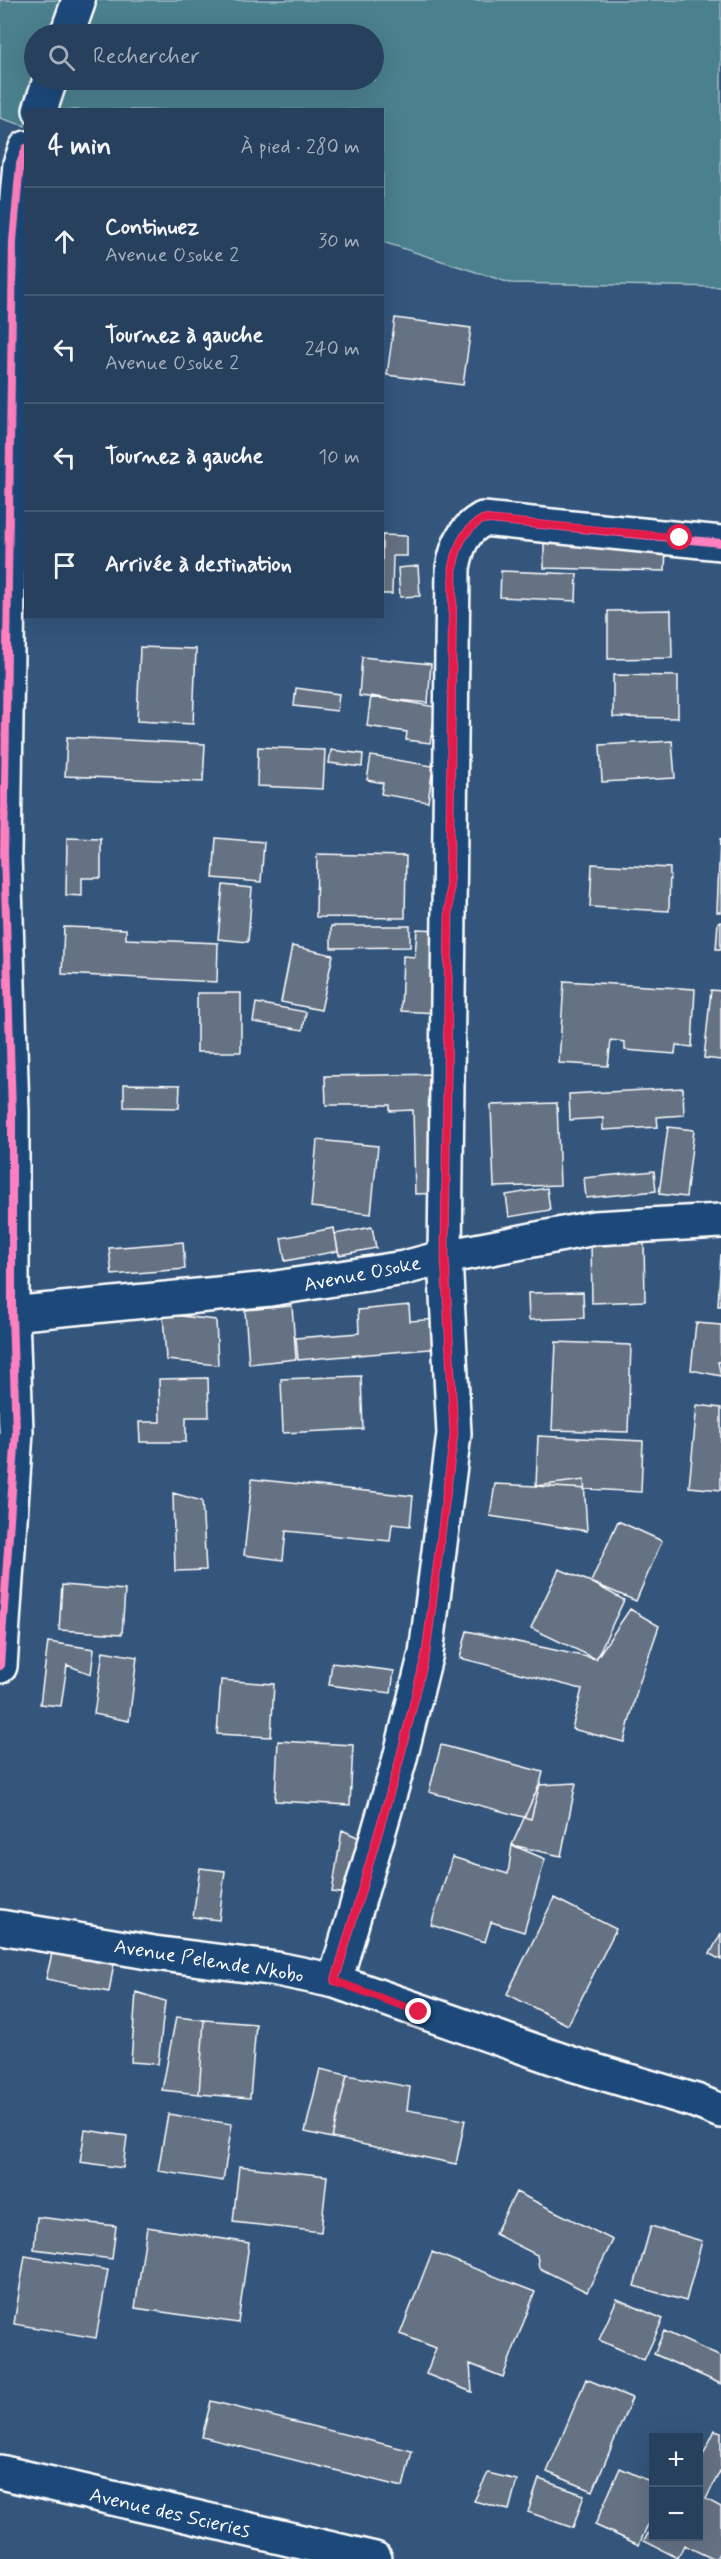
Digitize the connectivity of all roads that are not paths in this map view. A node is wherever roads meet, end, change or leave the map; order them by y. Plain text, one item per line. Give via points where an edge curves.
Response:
1 (78, 3) dead end
2 (71, 24) edge
3 (46, 90) edge
4 (40, 108) edge
5 (24, 153) edge
6 (721, 543) edge
7 (721, 1221) edge
8 (445, 1257) junction
9 (6, 1315) edge
10 (0, 1666) edge
11 (0, 1927) edge
12 (335, 1981) junction
13 (721, 2111) edge
14 (0, 2472) edge
15 (375, 2559) edge

1 - 2 street
3 - 4 street
5 - 9 street via 13,241 4,854 12,1112
6 - 8 street via 483,519 472,525 460,542 453,568
7 - 8 street, Avenue Osoke via 594,1228
8 - 9 street, Avenue Osoke via 404,1268 281,1288
8 - 12 street via 454,1434 426,1653 399,1762
9 - 10 street via 16,1432
11 - 12 street, Avenue Pelende Nkobo
12 - 13 street, Avenue Pelende Nkobo
14 - 15 street, Avenue des Scieries

